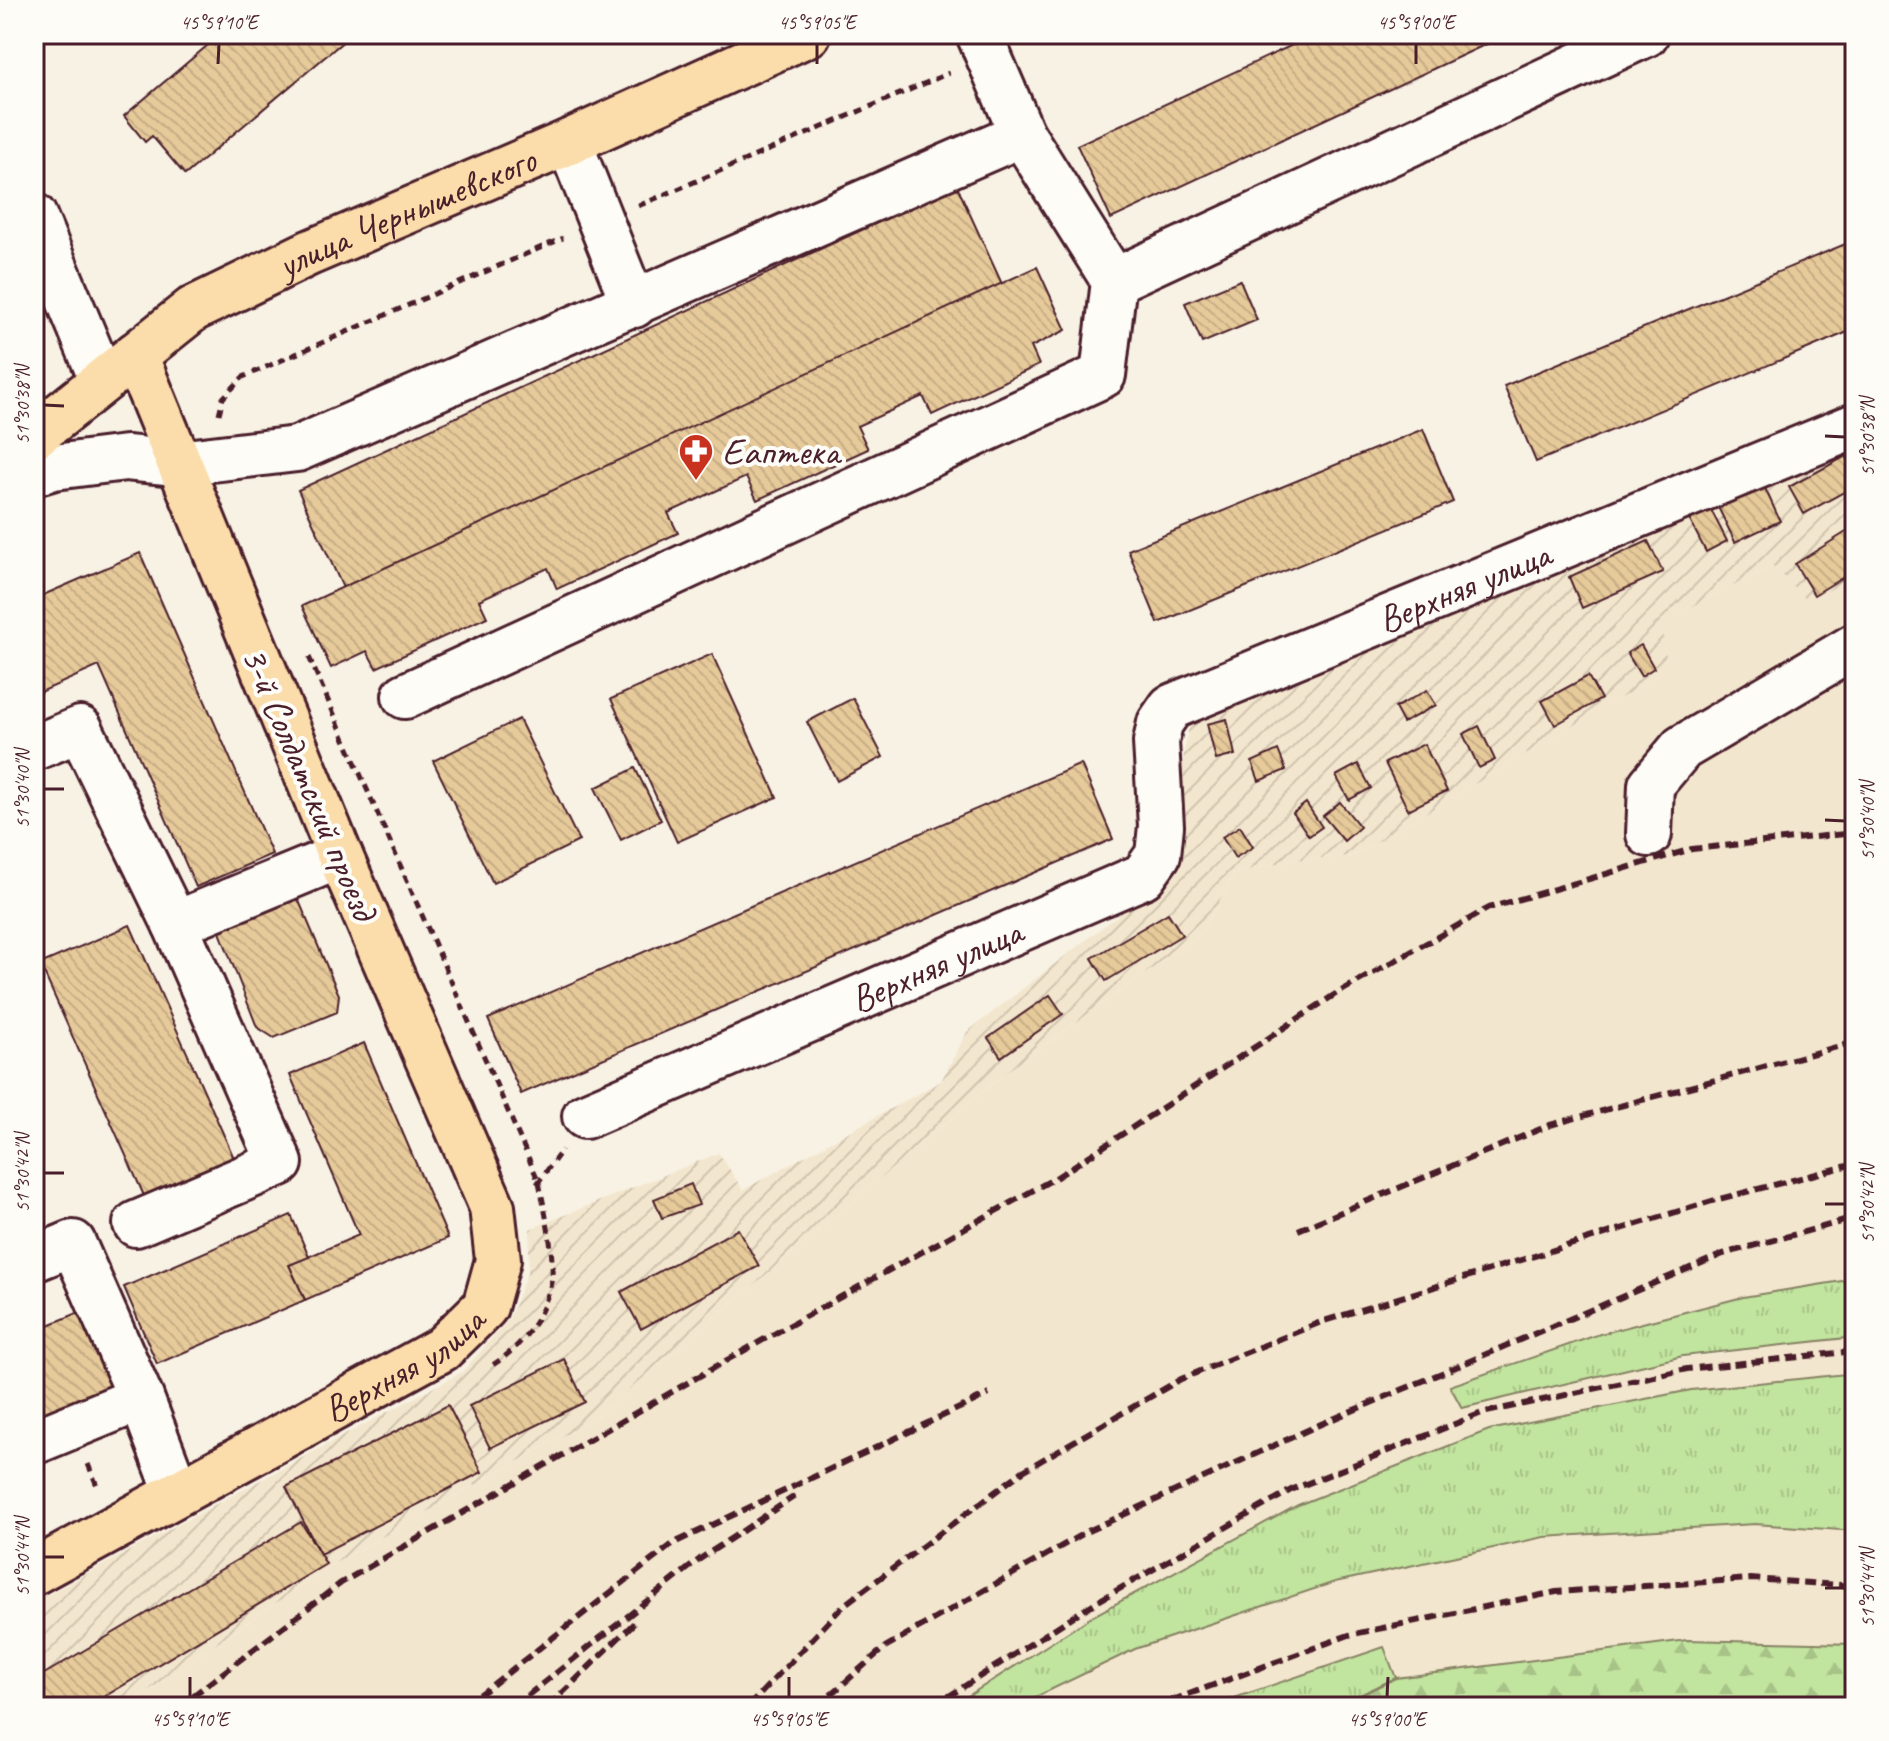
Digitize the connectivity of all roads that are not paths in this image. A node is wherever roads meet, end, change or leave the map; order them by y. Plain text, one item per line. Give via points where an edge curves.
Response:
1 (808, 34) edge
2 (979, 34) edge
3 (1646, 34) edge
4 (1022, 134) junction
5 (569, 142) junction
6 (34, 216) edge
7 (1114, 281) junction
8 (634, 305) junction
9 (118, 368) junction
10 (1855, 426) edge
11 (34, 436) edge
12 (177, 463) junction
13 (34, 473) edge
14 (1855, 646) edge
15 (405, 696) dead end
16 (34, 748) edge
17 (1649, 834) dead end
18 (340, 856) junction
19 (175, 924) junction
20 (585, 1116) road end
21 (492, 1207) joint
22 (136, 1224) dead end
23 (34, 1259) edge
24 (141, 1398) junction
25 (34, 1442) edge
26 (177, 1492) junction
27 (34, 1572) edge

1 - 5 main road, улица Чернышевского
2 - 4 street
3 - 7 street
4 - 7 street
4 - 8 street
5 - 8 street
5 - 9 main road, улица Чернышевского via 309,253 193,309
6 - 9 street
7 - 15 street via 1103,375
8 - 12 street via 297,449
9 - 11 main road, улица Чернышевского
9 - 12 main road, 3-й Солдатский проезд
10 - 20 street, Верхняя улица via 1171,707 1156,742 1158,855 1143,876
12 - 13 street via 126,458
12 - 18 main road, 3-й Солдатский проезд
14 - 17 street via 1682,748 1651,785
16 - 19 street via 80,729
18 - 19 street
18 - 21 main road, 3-й Солдатский проезд
19 - 22 street via 280,1163
21 - 26 main road, Верхняя улица via 498,1260 485,1307 442,1349
23 - 24 street via 73,1243
24 - 25 street
24 - 26 street
26 - 27 main road, Верхняя улица

